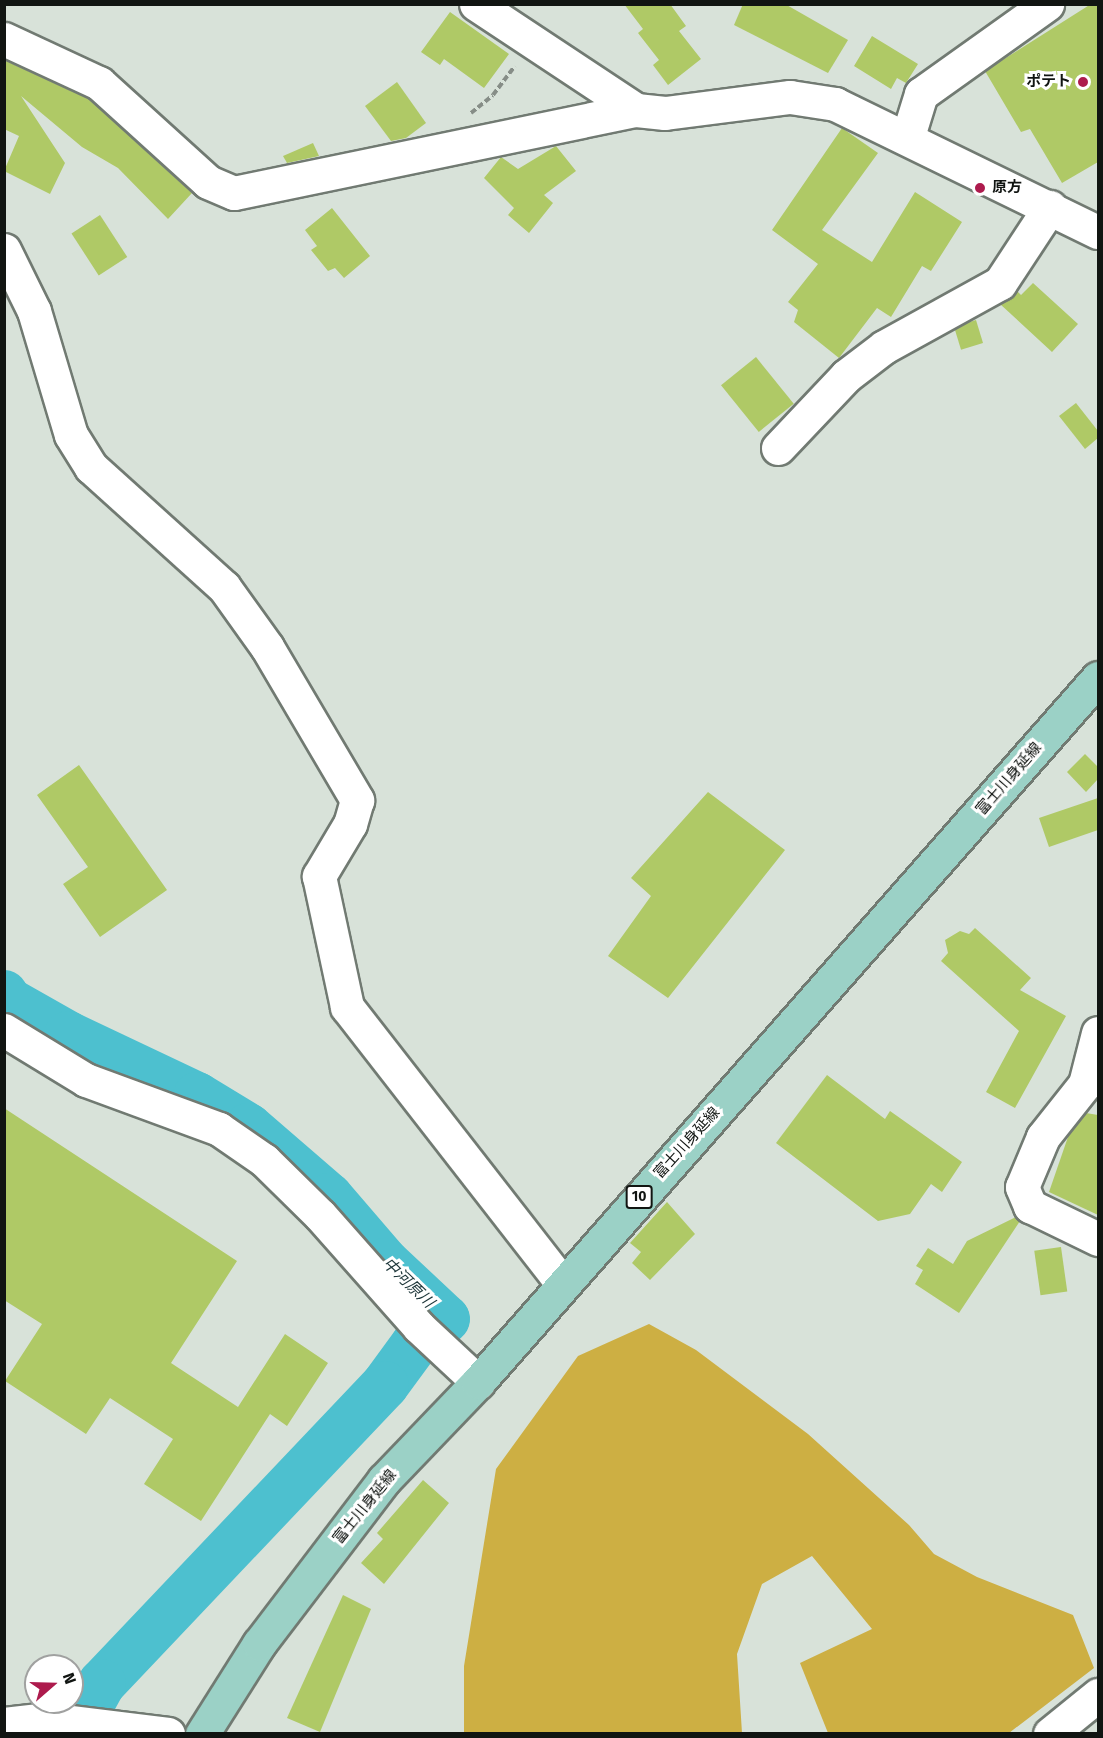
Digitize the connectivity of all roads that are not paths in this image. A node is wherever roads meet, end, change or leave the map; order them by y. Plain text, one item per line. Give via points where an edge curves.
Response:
1 (476, 4) edge
2 (1038, 7) edge
3 (522, 27) edge
4 (4, 39) edge
5 (636, 110) junction
6 (908, 136) junction
7 (1050, 207) junction
8 (1098, 232) edge
9 (4, 250) edge
10 (778, 448) dead end
11 (1098, 678) edge
12 (4, 1030) edge
13 (1098, 1033) edge
14 (1098, 1239) edge
15 (554, 1273) junction
16 (467, 1373) junction
17 (1098, 1695) edge
18 (4, 1724) edge
19 (168, 1734) edge
20 (202, 1734) edge
21 (1050, 1734) edge

1 - 3 street
2 - 6 street via 921,94
3 - 5 street
4 - 5 street via 99,83 208,182 234,193
5 - 6 street via 665,113 790,97 835,104
6 - 7 street
7 - 8 street
7 - 10 street via 1000,283 885,347 846,376
9 - 15 street via 34,311 71,435 92,467 224,587 267,646 357,800 350,824 319,876 347,1007
11 - 15 main road, 富士川身延線 / 10
12 - 16 street via 86,1080 219,1129 264,1160 320,1215 419,1327
13 - 14 street via 1085,1084 1043,1137 1022,1187 1030,1206
15 - 16 main road, 富士川身延線 / 10
16 - 20 main road, 富士川身延線 / 10 via 259,1644
17 - 21 street
18 - 19 street via 46,1719

